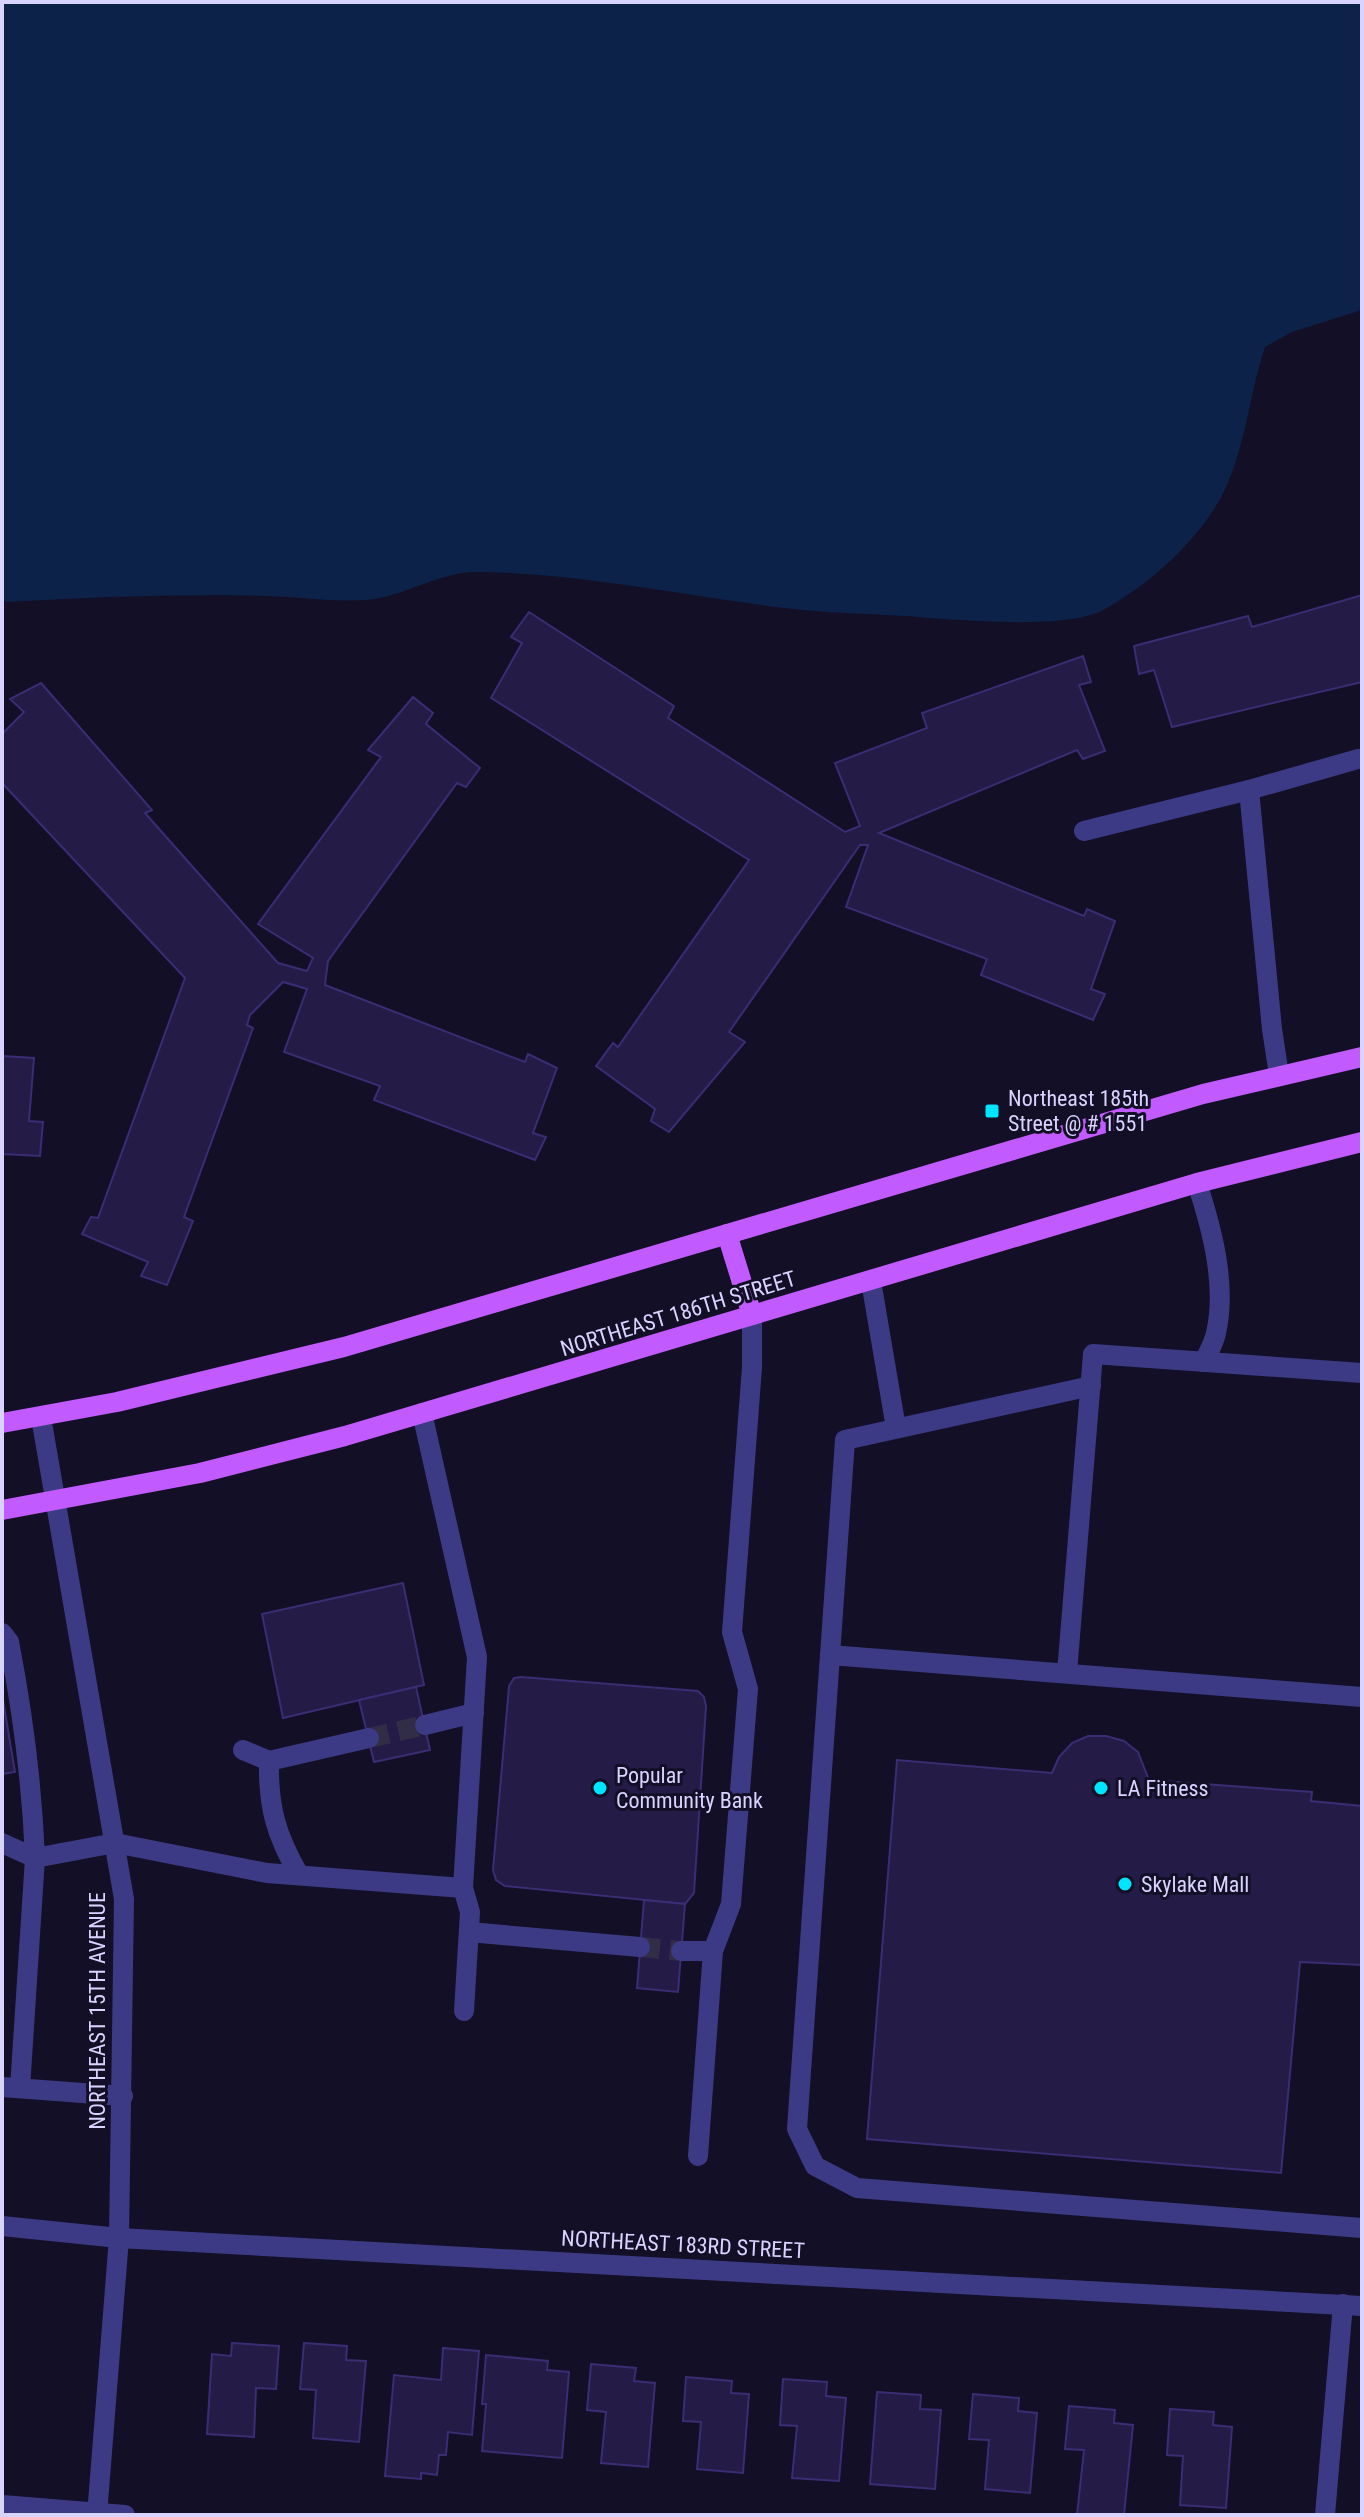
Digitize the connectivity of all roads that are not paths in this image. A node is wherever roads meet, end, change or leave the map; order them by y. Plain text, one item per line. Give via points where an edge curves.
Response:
1 (1358, 759) dead end
2 (1249, 790) junction
3 (1084, 831) dead end
4 (1362, 1057) edge
5 (1279, 1075) junction
6 (1362, 1142) edge
7 (1197, 1183) junction
8 (727, 1234) junction
9 (871, 1281) junction
10 (752, 1315) junction
11 (1204, 1362) junction
12 (1362, 1373) edge
13 (1091, 1386) junction
14 (422, 1413) junction
15 (41, 1417) junction
16 (2, 1423) edge
17 (896, 1428) junction
18 (56, 1501) junction
19 (2, 1510) edge
20 (2, 1633) edge
21 (830, 1655) junction
22 (1067, 1673) junction
23 (1362, 1697) edge
24 (474, 1713) junction
25 (425, 1725) tunnel mouth
26 (369, 1738) tunnel mouth
27 (243, 1750) dead end
28 (269, 1761) junction
29 (2, 1843) edge
30 (115, 1843) junction
31 (35, 1858) junction
32 (299, 1875) junction
33 (463, 1888) junction
34 (469, 1932) junction
35 (640, 1947) tunnel mouth
36 (681, 1951) tunnel mouth
37 (713, 1951) junction
38 (464, 2011) dead end
39 (11, 2087) edge
40 (123, 2096) junction
41 (698, 2156) dead end
42 (2, 2226) edge
43 (1362, 2228) edge
44 (119, 2238) junction
45 (1352, 2305) edge
46 (2, 2505) edge
47 (97, 2514) edge
48 (125, 2515) edge
49 (1325, 2515) edge

1 - 2 street
2 - 3 street
2 - 5 street
4 - 5 main road
5 - 8 main road
6 - 7 main road, NORTHEAST 186TH STREET
7 - 9 main road, NORTHEAST 186TH STREET
7 - 11 street via 1212,1229 1219,1293 1216,1334
8 - 10 main road
8 - 15 main road via 344,1347
9 - 10 main road, NORTHEAST 186TH STREET
9 - 17 street
10 - 14 main road, NORTHEAST 186TH STREET
10 - 37 street via 732,1632 748,1689 731,1904
11 - 12 street
11 - 13 street via 1093,1354
13 - 17 street
13 - 22 street
14 - 18 main road, NORTHEAST 186TH STREET via 200,1473
14 - 24 street via 477,1657
15 - 16 main road
15 - 18 street, NORTHEAST 15TH AVENUE
17 - 21 street via 845,1440
18 - 19 main road, NORTHEAST 186TH STREET
18 - 30 street, NORTHEAST 15TH AVENUE
20 - 31 street via 9,1642 24,1719
21 - 22 street
21 - 43 street via 797,2129 815,2166 857,2188
22 - 23 street
24 - 25 street
24 - 33 street
26 - 28 street
27 - 28 street
28 - 32 street via 274,1823
29 - 31 street
30 - 31 street
30 - 32 street
30 - 40 street, NORTHEAST 15TH AVENUE via 124,1899
31 - 39 street
32 - 33 street
33 - 34 street
34 - 35 street
34 - 38 street
36 - 37 street
37 - 41 street
39 - 40 street
40 - 44 street, NORTHEAST 15TH AVENUE
42 - 44 street, NORTHEAST 183RD STREET
44 - 45 street, NORTHEAST 183RD STREET
44 - 47 street, NORTHEAST 15TH AVENUE
45 - 49 street
46 - 47 street
47 - 48 street

